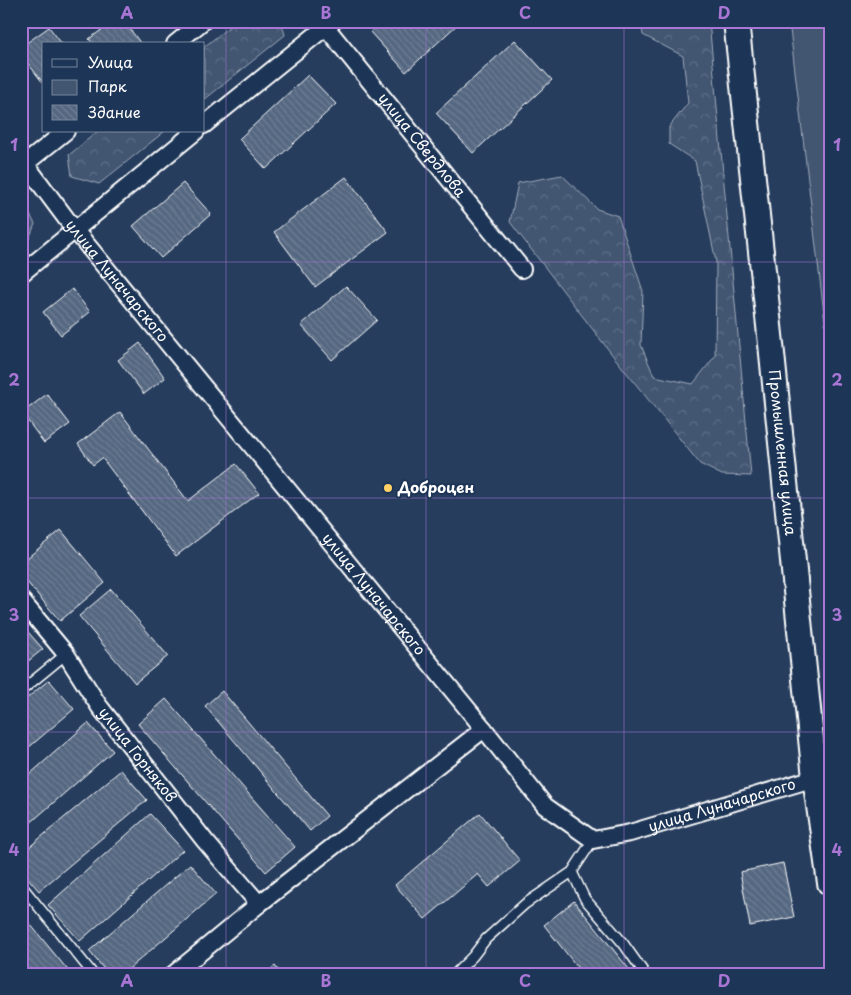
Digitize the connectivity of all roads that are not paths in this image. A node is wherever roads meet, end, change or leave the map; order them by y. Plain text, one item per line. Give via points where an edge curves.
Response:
1 (203, 21) edge
2 (736, 21) edge
3 (327, 23) edge
4 (177, 42) edge
5 (205, 124) edge
6 (65, 132) edge
7 (195, 132) edge
8 (23, 163) edge
9 (74, 229) junction
10 (522, 269) dead end
11 (21, 274) edge
12 (21, 600) edge
13 (66, 654) junction
14 (21, 691) edge
15 (484, 729) junction
16 (815, 778) junction
17 (592, 840) junction
18 (572, 872) junction
19 (830, 883) edge
20 (21, 885) edge
21 (260, 904) junction
22 (93, 974) edge
23 (174, 974) edge
24 (455, 974) edge
25 (645, 974) edge

1 - 4 street
2 - 16 main road, Промышленная улица
3 - 5 street
3 - 10 street, улица Свердлова
6 - 8 street
7 - 9 street
8 - 9 street, улица Луначарского
9 - 11 street
9 - 15 street, улица Луначарского
12 - 13 street, улица Горняков
13 - 14 lane
13 - 21 street, улица Горняков via 100,706 205,841
15 - 17 street, улица Луначарского via 544,806
15 - 21 street
16 - 17 street, улица Луначарского via 640,830
16 - 19 main road, Промышленная улица
17 - 18 lane
18 - 24 lane via 525,904 486,939
18 - 25 lane via 585,899
20 - 22 lane
21 - 23 street

